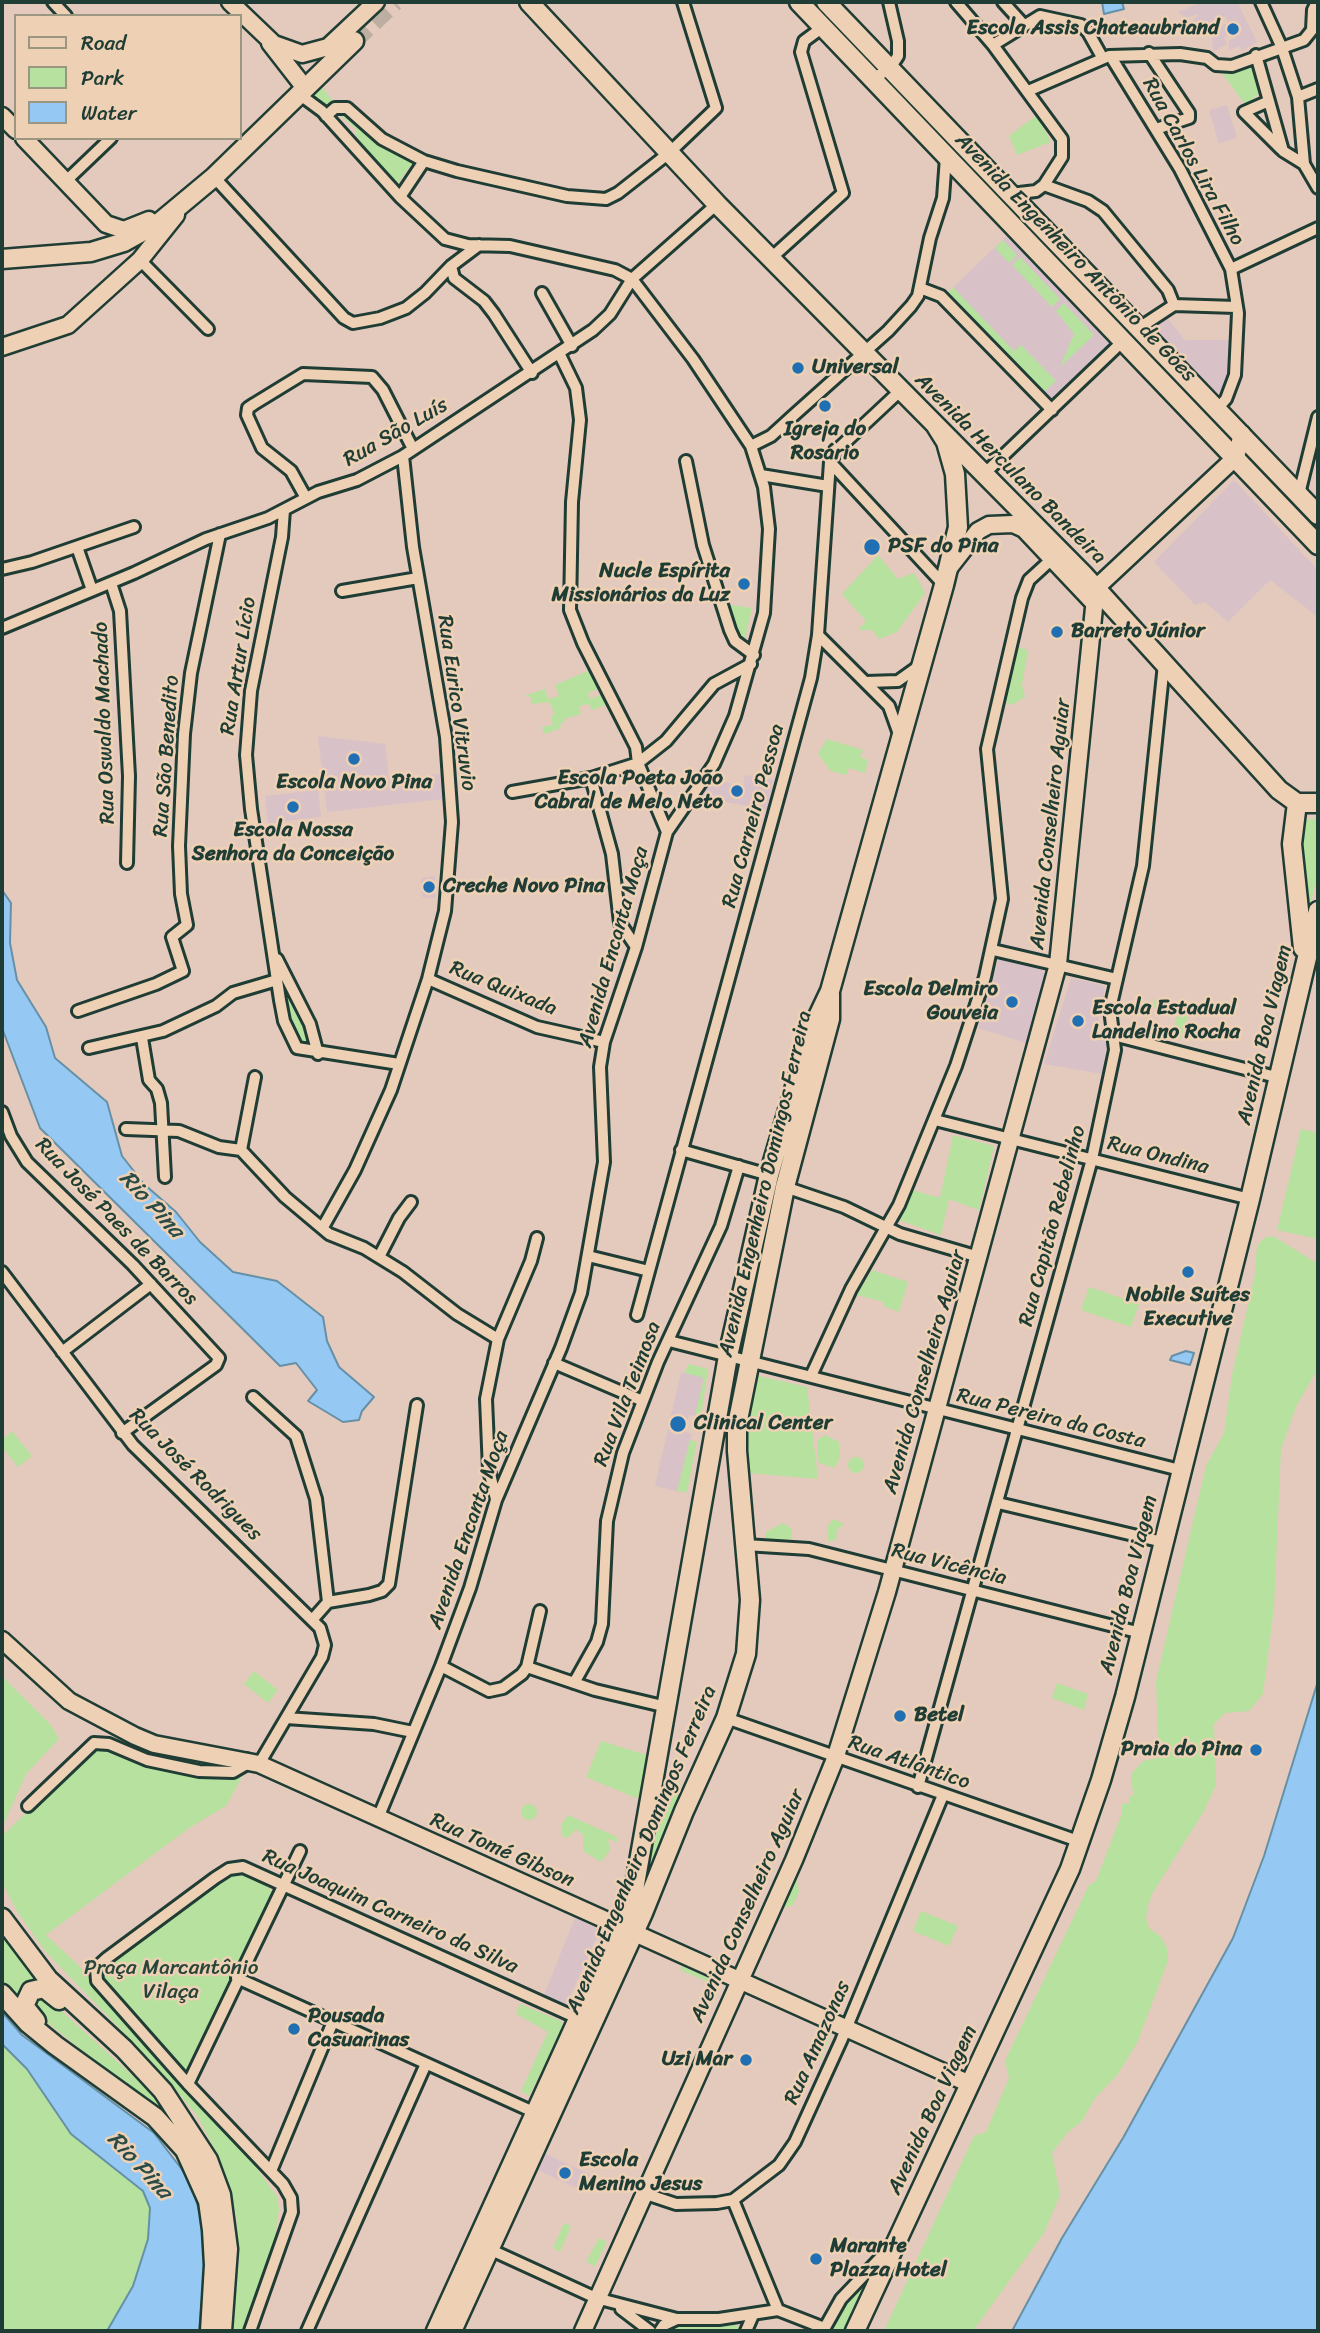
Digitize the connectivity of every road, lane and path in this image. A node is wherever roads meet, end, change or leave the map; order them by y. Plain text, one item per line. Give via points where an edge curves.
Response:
1 (376, 2) edge
2 (529, 2) edge
3 (683, 2) edge
4 (799, 2) edge
5 (827, 2) edge
6 (889, 2) edge
7 (956, 2) edge
8 (1003, 2) edge
9 (1039, 2) edge
10 (1261, 2) edge
11 (1317, 2) edge
12 (239, 8) edge
13 (1040, 16) junction
14 (1023, 24) junction
15 (823, 27) junction
16 (267, 39) junction
17 (354, 41) tunnel mouth
18 (993, 45) junction
19 (1282, 48) junction
20 (1149, 53) junction
21 (1256, 55) junction
22 (1106, 57) junction
23 (890, 68) junction
24 (873, 79) junction
25 (1318, 89) edge
26 (302, 91) junction
27 (1028, 91) junction
28 (1298, 97) junction
29 (1269, 101) junction
30 (326, 116) junction
31 (1156, 129) junction
32 (26, 140) edge
33 (109, 140) edge
34 (1283, 151) junction
35 (669, 153) junction
36 (946, 156) junction
37 (424, 161) junction
38 (1304, 164) junction
39 (214, 177) junction
40 (66, 181) junction
41 (1044, 185) junction
42 (1318, 188) edge
43 (195, 194) junction
44 (1011, 194) junction
45 (400, 197) junction
46 (717, 204) junction
47 (174, 211) junction
48 (1318, 228) edge
49 (481, 244) junction
50 (2, 259) edge
51 (770, 259) junction
52 (140, 260) junction
53 (451, 266) junction
54 (1231, 269) junction
55 (632, 279) junction
56 (920, 288) junction
57 (541, 293) dead end
58 (1174, 305) junction
59 (1236, 307) junction
60 (1139, 328) junction
61 (208, 329) dead end
62 (1123, 341) junction
63 (2, 346) edge
64 (572, 346) junction
65 (863, 352) junction
66 (560, 355) junction
67 (532, 373) junction
68 (901, 390) junction
69 (1217, 409) junction
70 (1052, 410) junction
71 (1318, 417) edge
72 (936, 426) junction
73 (1242, 434) junction
74 (751, 446) junction
75 (413, 449) junction
76 (403, 456) junction
77 (1236, 457) junction
78 (686, 461) dead end
79 (830, 462) junction
80 (984, 474) junction
81 (761, 475) junction
82 (828, 485) junction
83 (1299, 495) junction
84 (306, 498) junction
85 (284, 510) junction
86 (1318, 515) edge
87 (134, 527) dead end
88 (1024, 528) joint
89 (220, 534) junction
90 (1318, 545) edge
91 (77, 547) junction
92 (1054, 558) junction
93 (2, 569) edge
94 (418, 578) junction
95 (946, 578) junction
96 (111, 583) junction
97 (93, 590) junction
98 (342, 591) dead end
99 (1095, 595) junction
100 (2, 628) edge
101 (818, 635) junction
102 (752, 659) junction
103 (1164, 664) junction
104 (919, 666) junction
105 (866, 682) junction
106 (900, 737) junction
107 (638, 762) junction
108 (591, 778) junction
109 (512, 792) dead end
110 (1297, 803) junction
111 (1318, 803) edge
112 (667, 832) junction
113 (127, 863) dead end
114 (1318, 911) edge
115 (636, 947) junction
116 (993, 950) junction
117 (274, 954) junction
118 (1304, 962) junction
119 (1058, 964) junction
120 (428, 979) junction
121 (1117, 979) junction
122 (277, 980) junction
123 (291, 988) junction
124 (830, 991) junction
125 (279, 992) junction
126 (78, 1011) dead end
127 (1113, 1035) junction
128 (142, 1038) junction
129 (604, 1042) junction
130 (89, 1048) dead end
131 (318, 1054) junction
132 (398, 1064) junction
133 (256, 1076) dead end
134 (1280, 1078) junction
135 (2, 1112) edge
136 (935, 1120) junction
137 (126, 1129) dead end
138 (163, 1129) junction
139 (1011, 1139) junction
140 (241, 1150) junction
141 (681, 1150) junction
142 (1092, 1159) junction
143 (739, 1166) junction
144 (769, 1175) junction
145 (165, 1177) dead end
146 (785, 1186) junction
147 (1250, 1199) junction
148 (411, 1202) dead end
149 (323, 1227) junction
150 (885, 1228) junction
151 (537, 1238) dead end
152 (588, 1256) junction
153 (379, 1257) junction
154 (979, 1257) junction
155 (649, 1270) junction
156 (2, 1272) edge
157 (151, 1284) junction
158 (637, 1315) dead end
159 (498, 1339) junction
160 (668, 1341) junction
161 (62, 1352) junction
162 (728, 1356) junction
163 (748, 1361) junction
164 (554, 1363) junction
165 (811, 1376) junction
166 (253, 1397) dead end
167 (643, 1401) junction
168 (416, 1405) dead end
169 (935, 1410) junction
170 (1019, 1430) junction
171 (122, 1433) junction
172 (1180, 1470) junction
173 (496, 1500) junction
174 (998, 1503) junction
175 (1163, 1542) junction
176 (745, 1545) junction
177 (892, 1570) junction
178 (974, 1591) junction
179 (328, 1602) junction
180 (540, 1611) dead end
181 (317, 1624) junction
182 (1141, 1633) junction
183 (2, 1640) edge
184 (2, 1649) edge
185 (22, 1660) junction
186 (441, 1666) junction
187 (527, 1668) junction
188 (574, 1683) junction
189 (667, 1707) junction
190 (286, 1718) junction
191 (726, 1718) junction
192 (413, 1732) junction
193 (835, 1759) junction
194 (252, 1761) junction
195 (918, 1787) junction
196 (943, 1795) junction
197 (28, 1807) dead end
198 (378, 1818) junction
199 (1081, 1842) junction
200 (300, 1851) dead end
201 (282, 1884) junction
202 (2, 1918) edge
203 (627, 1930) junction
204 (237, 1978) junction
205 (738, 1982) junction
206 (2, 1994) edge
207 (577, 2018) junction
208 (332, 2024) junction
209 (846, 2030) junction
210 (83, 2064) junction
211 (425, 2066) junction
212 (188, 2084) junction
213 (970, 2084) junction
214 (166, 2095) junction
215 (541, 2116) junction
216 (271, 2171) junction
217 (643, 2193) junction
218 (733, 2200) junction
219 (898, 2241) junction
220 (489, 2249) junction
221 (596, 2298) junction
222 (616, 2305) junction
223 (778, 2310) junction
224 (753, 2315) junction
225 (677, 2319) junction
226 (824, 2330) edge
227 (210, 2331) edge
228 (222, 2331) edge
229 (250, 2331) edge
230 (306, 2331) edge
231 (436, 2331) edge
232 (452, 2331) edge
233 (583, 2331) edge
234 (650, 2331) edge
235 (660, 2331) edge
236 (746, 2331) edge
237 (855, 2331) edge

1 - 16 main road via 323,50 296,53
2 - 35 main road, Avenida Herculano Bandeira
3 - 35 street via 716,103 713,113
4 - 15 main road, Avenida Engenheiro Antônio de Góes
5 - 23 main road, Avenida Engenheiro Antônio de Góes
6 - 23 street via 899,49
7 - 18 street
8 - 14 street
9 - 13 street
10 - 19 street
11 - 19 street via 1309,36
12 - 16 main road
13 - 14 street
13 - 22 street, Rua Carlos Lira Filho via 1081,25
14 - 18 street
15 - 24 main road, Avenida Engenheiro Antônio de Góes
15 - 51 street via 804,41 801,52 843,187 838,198
16 - 26 main road
17 - 26 main road
18 - 27 street
19 - 21 street
19 - 28 street
20 - 21 street via 1205,58 1225,67
20 - 22 street
20 - 31 street via 1189,113 1189,118
21 - 29 street
22 - 27 street
22 - 31 street, Rua Carlos Lira Filho
23 - 24 street
23 - 44 main road, Avenida Engenheiro Antônio de Góes
24 - 36 main road, Avenida Engenheiro Antônio de Góes
25 - 28 street
26 - 30 street
26 - 39 main road
27 - 41 street via 1063,145 1062,157
28 - 38 street
29 - 34 street
29 - 34 street via 1244,112
30 - 37 street via 335,108 347,108 382,139
30 - 45 street
31 - 54 street, Rua Carlos Lira Filho
32 - 40 main road
33 - 40 street
34 - 38 street
35 - 37 street via 618,193 597,199 508,184
35 - 46 main road, Avenida Herculano Bandeira
36 - 56 street via 943,198
36 - 62 main road, Avenida Engenheiro Antônio de Góes
37 - 45 street
38 - 42 street
39 - 43 main road
39 - 53 street via 353,323 406,308
40 - 47 main road via 115,229 134,227
41 - 44 street via 1036,191
41 - 58 street via 1103,211 1168,290
43 - 47 main road
43 - 52 main road
44 - 60 main road, Avenida Engenheiro Antônio de Góes
45 - 49 street via 446,239
46 - 51 main road, Avenida Herculano Bandeira
46 - 55 street, Rua São Luís
47 - 50 main road via 124,242 91,252
48 - 54 street
49 - 53 street
49 - 55 street via 550,255 619,271
51 - 65 main road, Avenida Herculano Bandeira
52 - 61 street
52 - 63 main road via 68,325
53 - 67 street via 454,278 494,314
54 - 59 street, Rua Carlos Lira Filho
55 - 64 street, Rua São Luís via 610,314
55 - 74 street, Avenida Encanta Moça
56 - 65 street via 899,321
56 - 70 street via 941,296
57 - 64 street
58 - 59 street
58 - 60 street
59 - 69 street, Rua Carlos Lira Filho via 1235,375
60 - 69 main road, Avenida Engenheiro Antônio de Góes
62 - 70 street
62 - 77 main road, Avenida Engenheiro Antônio de Góes
64 - 66 street, Rua São Luís
65 - 68 main road, Avenida Herculano Bandeira
65 - 74 street via 771,436
66 - 67 street, Rua São Luís
66 - 107 street via 576,388 580,421 568,604 578,634 637,749
67 - 75 street, Rua São Luís
68 - 72 main road, Avenida Herculano Bandeira
68 - 79 street
69 - 73 main road, Avenida Engenheiro Antônio de Góes
70 - 80 street
71 - 83 street
72 - 80 main road, Avenida Herculano Bandeira
72 - 95 main road, Avenida Engenheiro Domingos Ferreira via 951,458 957,496 958,527
73 - 77 main road
73 - 83 main road, Avenida Engenheiro Antônio de Góes
74 - 81 street, Avenida Encanta Moça
75 - 76 street, Rua São Luís
75 - 84 street via 372,377 308,372 248,408 247,415 262,448 291,471
76 - 84 street, Rua São Luís via 357,480
76 - 94 street, Rua Eurico Vitruvio
77 - 90 main road, Avenida Engenheiro Antônio de Góes
77 - 99 main road
78 - 102 street via 702,545 730,630
79 - 82 street, Rua Carneiro Pessoa
79 - 95 street
80 - 99 main road, Avenida Herculano Bandeira via 1014,496
81 - 82 street
81 - 102 street, Avenida Encanta Moça via 768,512 769,563 764,613
82 - 101 street, Rua Carneiro Pessoa
83 - 86 main road, Avenida Engenheiro Antônio de Góes
84 - 85 street, Rua São Luís
85 - 89 street, Rua São Luís
85 - 117 street, Rua Artur Lício via 251,691 246,745 251,809
87 - 91 street
88 - 92 main road, Avenida Herculano Bandeira
88 - 95 main road, Avenida Engenheiro Domingos Ferreira via 989,525 967,543
89 - 96 street, Rua São Luís
89 - 126 street, Rua São Benedito via 191,673 184,734 179,872 187,925 172,937 182,965 180,973
91 - 93 street
91 - 97 street
92 - 99 main road, Avenida Herculano Bandeira
92 - 116 street via 1029,580 1022,598 987,749 1002,899
94 - 98 street
94 - 120 street, Rua Eurico Vitruvio via 446,737 452,822 445,911
95 - 104 main road, Avenida Engenheiro Domingos Ferreira
96 - 97 street, Rua São Luís
96 - 113 street, Rua Oswaldo Machado via 120,611 129,776
97 - 100 street, Rua São Luís
99 - 103 main road, Avenida Herculano Bandeira
99 - 119 main road, Avenida Conselheiro Aguiar
101 - 105 street
101 - 141 street, Rua Carneiro Pessoa via 805,704
102 - 107 street via 715,684 666,741
102 - 112 street, Avenida Encanta Moça via 719,754
103 - 110 main road, Avenida Herculano Bandeira via 1279,790
103 - 121 street, Rua Capitão Rebelinho via 1143,866
104 - 105 street via 898,681
104 - 106 main road, Avenida Engenheiro Domingos Ferreira
105 - 106 street via 892,710
106 - 124 main road, Avenida Engenheiro Domingos Ferreira
107 - 108 street
107 - 112 street
108 - 109 street
108 - 115 street via 612,854 620,923
110 - 111 main road
110 - 118 main road via 1292,844
112 - 115 street, Avenida Encanta Moça
114 - 118 main road, Avenida Boa Viagem
115 - 129 street, Avenida Encanta Moça
116 - 119 street
116 - 136 street
117 - 122 street, Rua Artur Lício
117 - 123 street, Rua Artur Lício
118 - 134 main road, Avenida Boa Viagem
119 - 121 street
119 - 139 main road, Avenida Conselheiro Aguiar
120 - 129 street, Rua Quixada via 537,1027
120 - 132 street, Rua Eurico Vitruvio
121 - 127 street, Rua Capitão Rebelinho via 1109,1020
122 - 125 street, Rua Artur Lício
122 - 128 street via 233,993 205,1012
123 - 125 street
123 - 131 street, Rua Artur Lício via 310,1024
124 - 144 main road, Avenida Engenheiro Domingos Ferreira via 812,1029
124 - 146 main road, Avenida Engenheiro Domingos Ferreira via 830,1019
125 - 131 street, Rua Artur Lício via 294,1045
127 - 134 street
127 - 142 street, Rua Capitão Rebelinho via 1115,1050
128 - 130 street
128 - 138 street via 149,1080 161,1103
129 - 152 street, Avenida Encanta Moça via 600,1076 604,1162
131 - 132 street, Rua Artur Lício
132 - 149 street, Rua Eurico Vitruvio via 375,1130
133 - 140 street
134 - 147 main road, Avenida Boa Viagem
135 - 157 street, Rua José Paes de Barros via 27,1162
136 - 139 street, Rua Ondina
136 - 150 street via 900,1205
137 - 138 street
138 - 140 street
138 - 145 street
139 - 142 street, Rua Ondina
139 - 154 main road, Avenida Conselheiro Aguiar
140 - 149 street via 285,1197
141 - 143 street
141 - 155 street, Rua Carneiro Pessoa
142 - 147 street, Rua Ondina
142 - 170 street, Rua Capitão Rebelinho
143 - 144 street
143 - 160 street, Rua Vila Teimosa via 721,1226
144 - 162 main road, Avenida Engenheiro Domingos Ferreira
146 - 150 street via 844,1206
146 - 163 main road, Avenida Engenheiro Domingos Ferreira
147 - 172 main road, Avenida Boa Viagem
148 - 153 street
149 - 153 street
150 - 154 street
150 - 165 street
151 - 159 street
152 - 155 street
152 - 164 street, Avenida Encanta Moça via 581,1293
153 - 159 street
154 - 169 main road, Avenida Conselheiro Aguiar
155 - 158 street, Rua Carneiro Pessoa
156 - 161 street, Rua José Rodrigues
157 - 161 street
157 - 171 street, Rua José Paes de Barros via 219,1358 216,1365
159 - 173 street via 485,1399 489,1470
160 - 162 street, Rua Pereira da Costa
160 - 167 street, Rua Vila Teimosa
161 - 171 street, Rua José Rodrigues
162 - 163 street, Rua Pereira da Costa
162 - 189 main road, Avenida Engenheiro Domingos Ferreira
163 - 165 street, Rua Pereira da Costa
163 - 176 main road, Avenida Engenheiro Domingos Ferreira via 737,1425
164 - 167 street
164 - 173 street, Avenida Encanta Moça
165 - 169 street, Rua Pereira da Costa
166 - 179 street via 296,1436 316,1499
167 - 188 street, Rua Vila Teimosa via 614,1481 607,1521 603,1624
168 - 179 street via 389,1584 369,1595
169 - 170 street, Rua Pereira da Costa
169 - 177 main road, Avenida Conselheiro Aguiar
170 - 172 street, Rua Pereira da Costa
170 - 174 street, Rua Capitão Rebelinho
171 - 181 street, Rua José Rodrigues
172 - 175 main road, Avenida Boa Viagem
173 - 186 street, Avenida Encanta Moça
174 - 175 street
174 - 178 street, Rua Capitão Rebelinho
175 - 182 main road, Avenida Boa Viagem
176 - 177 street, Rua Vicência via 809,1549
176 - 191 main road, Avenida Engenheiro Domingos Ferreira via 750,1600 746,1654
177 - 178 street, Rua Vicência
177 - 193 main road, Avenida Conselheiro Aguiar
178 - 182 street, Rua Vicência
178 - 195 street, Rua Capitão Rebelinho
179 - 181 street
180 - 187 street
181 - 190 street via 324,1645 322,1657
182 - 199 main road, Avenida Boa Viagem
183 - 185 main road, Rua Tomé Gibson
184 - 185 main road, Rua Tomé Gibson
185 - 194 main road, Rua Tomé Gibson via 69,1701 135,1736 173,1748
186 - 187 street via 492,1692 516,1680
186 - 192 street, Avenida Encanta Moça
187 - 188 street
188 - 189 street
189 - 203 main road, Avenida Engenheiro Domingos Ferreira
190 - 192 street via 374,1724
190 - 194 street
191 - 193 street, Rua Atlântico
191 - 203 main road, Avenida Engenheiro Domingos Ferreira
192 - 198 street, Avenida Encanta Moça
193 - 195 street, Rua Atlântico
193 - 205 main road, Avenida Conselheiro Aguiar
194 - 197 street via 233,1772 199,1771 94,1743
194 - 198 main road, Rua Tomé Gibson
195 - 196 street, Rua Atlântico
196 - 199 street, Rua Atlântico
196 - 209 street, Rua Amazonas
198 - 203 main road, Rua Tomé Gibson
199 - 213 main road, Avenida Boa Viagem
200 - 201 street
201 - 204 street
201 - 207 street, Rua Joaquim Carneiro da Silva
201 - 212 street, Rua Joaquim Carneiro da Silva via 243,1867 229,1869 96,1968 94,1975
202 - 214 main road via 48,1979
203 - 205 main road, Rua Tomé Gibson
203 - 207 main road, Avenida Engenheiro Domingos Ferreira
203 - 215 main road, Avenida Engenheiro Domingos Ferreira
204 - 208 street
204 - 212 street
205 - 209 main road, Rua Tomé Gibson
205 - 217 main road, Avenida Conselheiro Aguiar
206 - 210 main road via 28,2023
207 - 215 main road, Avenida Engenheiro Domingos Ferreira
208 - 211 street
208 - 216 street
209 - 213 main road, Rua Tomé Gibson
209 - 218 street, Rua Amazonas via 795,2142 779,2165
210 - 214 main road via 26,2011 25,1999 34,1989 48,1990
210 - 227 main road via 155,2117 185,2150 197,2173 212,2230
211 - 215 street
211 - 230 street
212 - 216 street
213 - 219 main road, Avenida Boa Viagem
214 - 228 main road via 202,2149 221,2195 228,2249
215 - 220 main road, Avenida Engenheiro Domingos Ferreira
215 - 231 main road, Avenida Engenheiro Domingos Ferreira
216 - 229 street via 291,2198 292,2212
217 - 218 street via 676,2204
217 - 221 main road, Avenida Conselheiro Aguiar
218 - 223 street
219 - 226 street, Avenida Boa Viagem via 841,2299
219 - 237 main road, Avenida Boa Viagem
220 - 221 street
220 - 232 main road, Avenida Engenheiro Domingos Ferreira
221 - 222 street
221 - 233 main road, Avenida Conselheiro Aguiar
222 - 225 street
222 - 234 street
223 - 224 street
223 - 226 street
224 - 225 street
224 - 236 street
225 - 235 street

